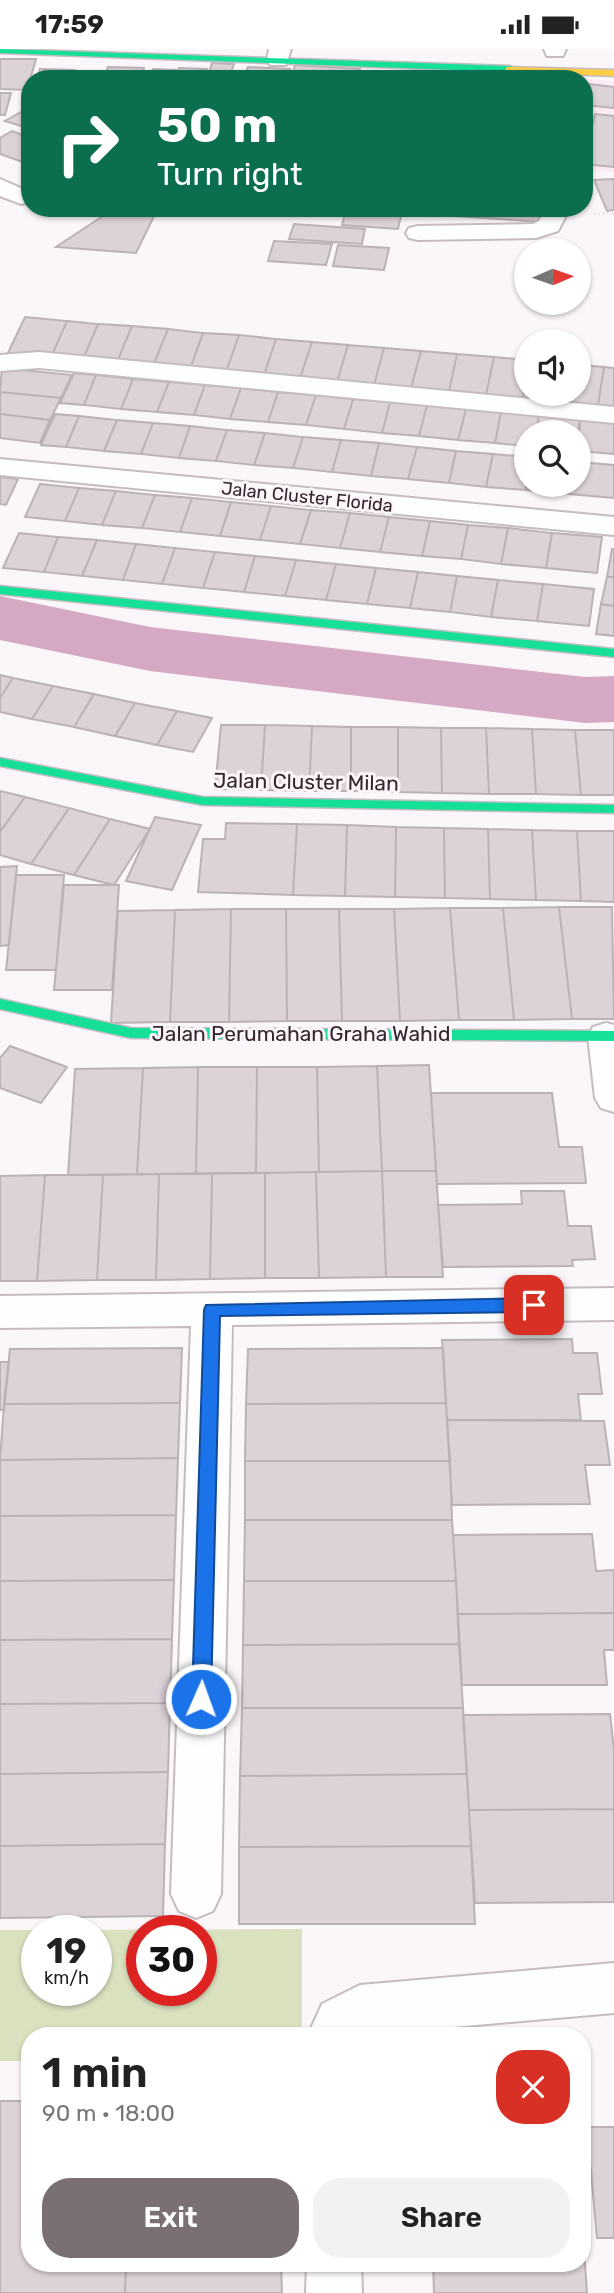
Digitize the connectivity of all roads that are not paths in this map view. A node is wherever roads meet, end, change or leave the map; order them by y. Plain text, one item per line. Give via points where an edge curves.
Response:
1 (0, 50) edge
2 (279, 54) edge
3 (520, 70) edge
4 (614, 73) edge
5 (593, 74) edge
6 (0, 185) edge
7 (21, 196) edge
8 (554, 217) edge
9 (418, 233) dead end
10 (0, 363) edge
11 (614, 415) edge
12 (0, 467) edge
13 (614, 526) edge
14 (0, 590) edge
15 (614, 653) edge
16 (0, 762) edge
17 (614, 809) edge
18 (0, 1004) edge
19 (610, 1036) edge
20 (614, 1098) edge
21 (614, 1304) edge
22 (212, 1310) junction
23 (0, 1312) edge
24 (196, 1894) dead end
25 (614, 1988) edge
26 (335, 2027) edge
27 (334, 2272) edge
28 (334, 2293) edge

1 - 2 street
2 - 3 street
4 - 5 street
6 - 7 street
8 - 9 street via 550,226 536,231
10 - 11 street via 40,361
12 - 13 street, Jalan Cluster Florida
14 - 15 street
16 - 17 street, Jalan Cluster Milan via 203,801
18 - 19 street, Jalan Perumahan Graha Wahid via 131,1033
19 - 20 street, Jalan Perumahan Graha Wahid
21 - 22 street
22 - 23 street
22 - 24 street
25 - 26 street via 360,2010
27 - 28 street

